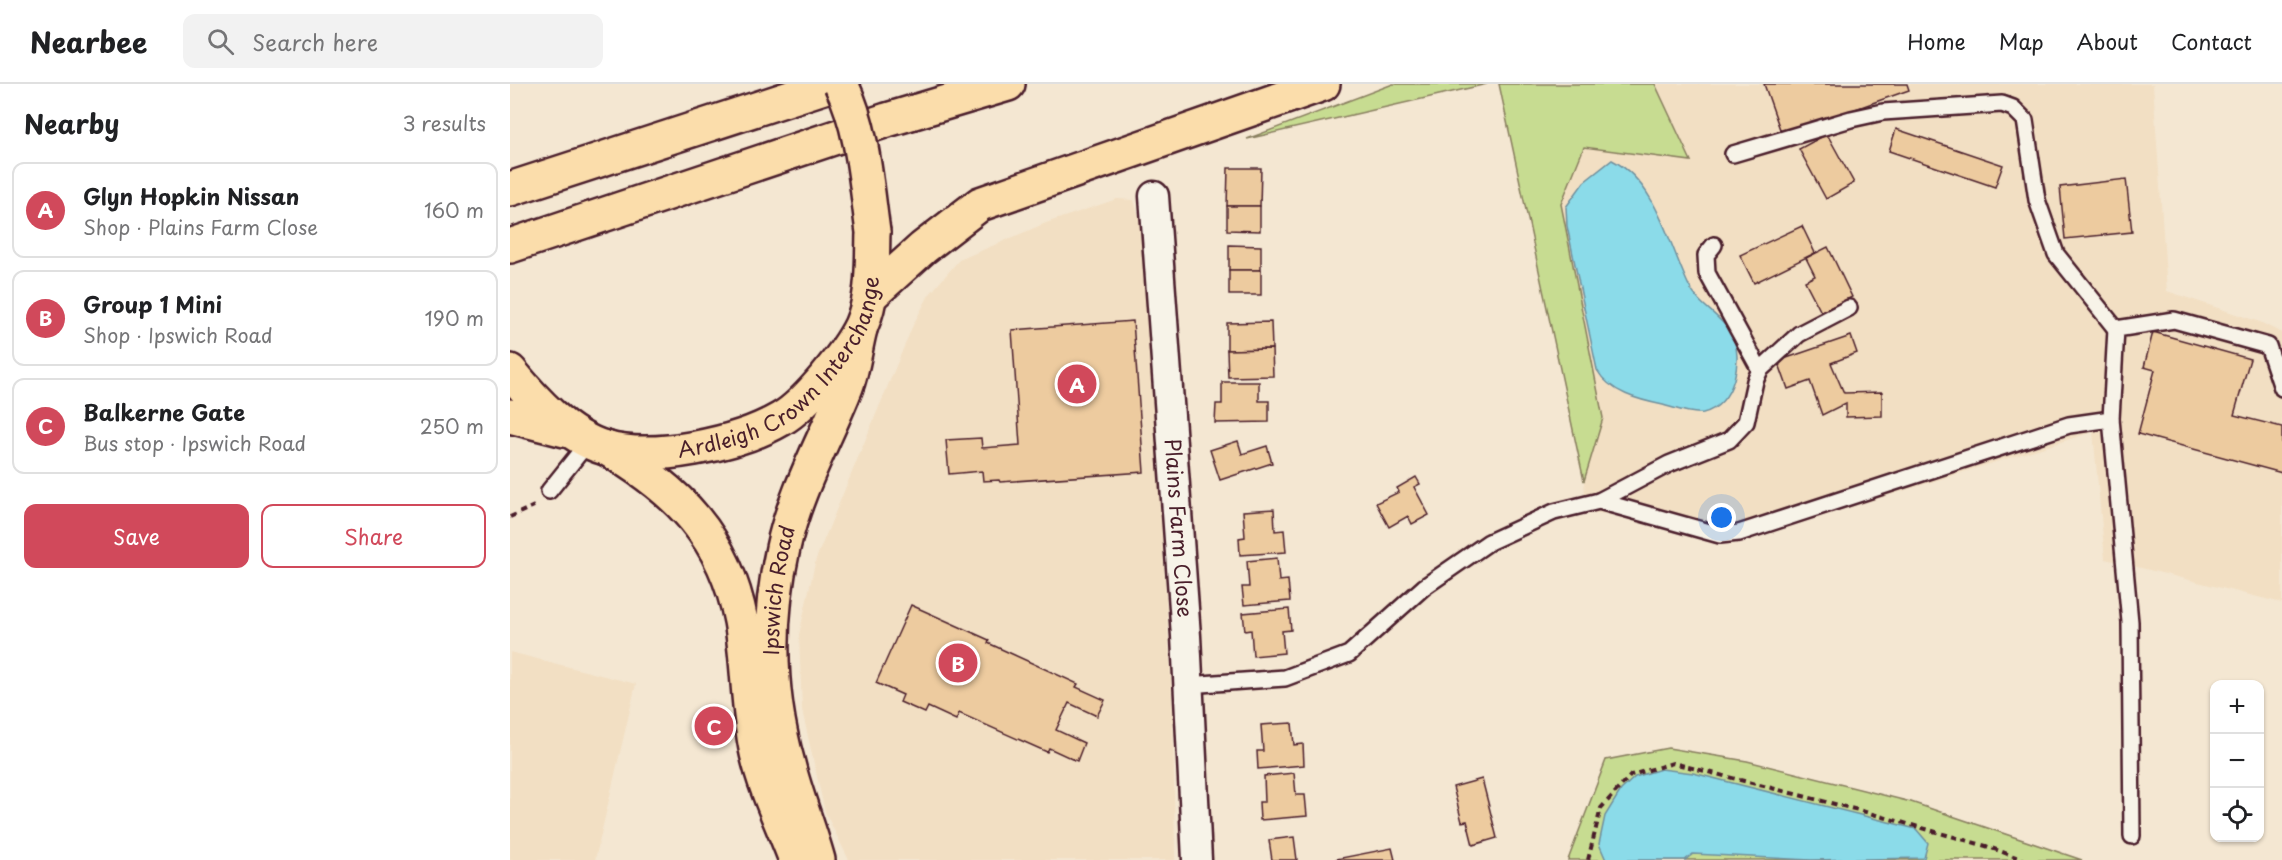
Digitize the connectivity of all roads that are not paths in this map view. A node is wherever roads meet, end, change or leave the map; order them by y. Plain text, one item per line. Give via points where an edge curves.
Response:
1 (833, 84) edge
2 (841, 84) edge
3 (1008, 84) edge
4 (1323, 84) edge
5 (1733, 154) dead end
6 (510, 189) edge
7 (1154, 196) dead end
8 (1714, 245) dead end
9 (510, 246) edge
10 (871, 295) junction
11 (1849, 308) dead end
12 (860, 327) junction
13 (2116, 329) junction
14 (1760, 370) junction
15 (510, 371) edge
16 (2282, 388) edge
17 (510, 416) edge
18 (2111, 419) junction
19 (589, 441) junction
20 (549, 491) dead end
21 (1599, 501) junction
22 (1187, 685) junction
23 (2132, 836) dead end
24 (796, 860) edge
25 (818, 860) edge
26 (1197, 860) edge

1 - 6 main road
2 - 10 main road, Ardleigh Crown Interchange, bridge via 862,153 873,232
3 - 9 main road
4 - 10 main road via 980,204 922,248
5 - 13 lane via 1883,112 2002,104 2013,108 2025,120 2037,200 2056,254
7 - 22 street, Plains Farm Close
8 - 14 lane via 1706,255 1707,273
10 - 12 main road, Ardleigh Crown Interchange
11 - 14 lane via 1799,334
12 - 19 main road, Ardleigh Crown Interchange via 821,383 782,418 705,446 665,454
12 - 25 main road, Ipswich Road via 847,384 783,547 772,611 776,709 787,764
13 - 16 lane via 2174,320 2268,346
13 - 18 lane
14 - 21 lane via 1746,422 1729,440 1669,464
15 - 19 main road via 525,390
17 - 19 main road
18 - 21 lane via 2069,424 1739,532 1720,535
18 - 23 lane via 2130,622
19 - 20 lane
19 - 24 main road, Ipswich Road via 632,464 674,497 714,543 725,564 741,622 757,755
21 - 22 lane via 1554,512 1489,542 1424,586 1349,654 1285,678
22 - 26 street, Plains Farm Close

